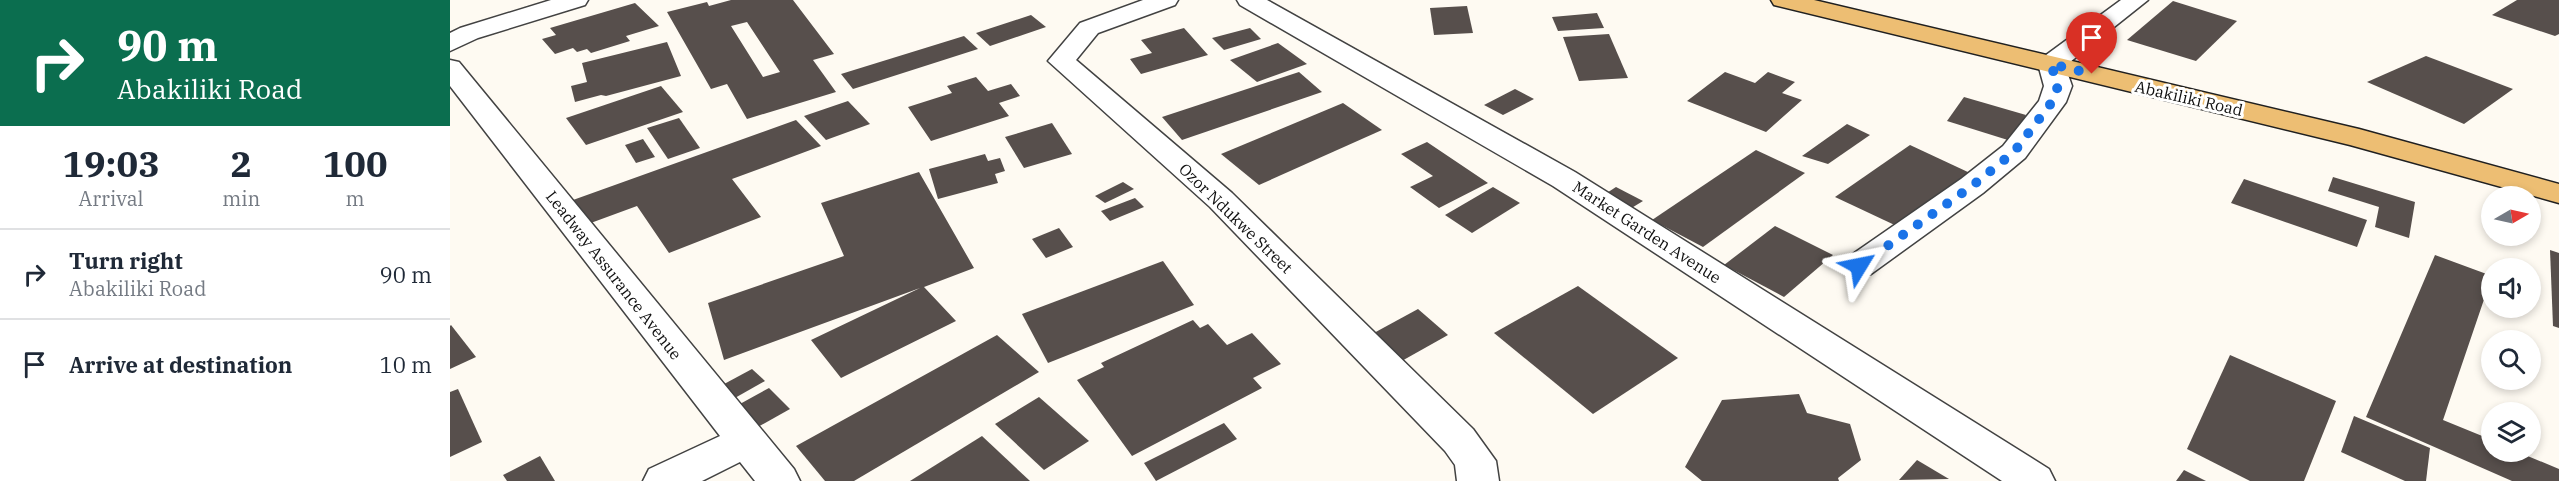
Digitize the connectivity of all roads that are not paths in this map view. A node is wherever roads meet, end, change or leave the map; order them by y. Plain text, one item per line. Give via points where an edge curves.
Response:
1 (576, 0) edge
2 (1166, 0) edge
3 (1249, 0) edge
4 (1783, 0) edge
5 (2136, 0) edge
6 (450, 43) edge
7 (2051, 64) junction
8 (450, 68) edge
9 (2559, 194) edge
10 (1859, 266) dead end
11 (746, 441) junction
12 (664, 481) edge
13 (779, 481) edge
14 (1478, 481) edge
15 (2034, 481) edge

1 - 6 street via 469,33
2 - 14 street, Ozor Ndukwe Street via 1089,28 1061,61 1221,200 1384,363 1459,440 1475,461
3 - 15 street, Market Garden Avenue via 1564,178
4 - 7 main road, Abakiliki Road
5 - 7 street
7 - 9 main road, Abakiliki Road via 2359,138
7 - 10 street via 2058,86 2052,102 2014,152
8 - 11 street, Leadway Assurance Avenue
11 - 12 street
11 - 13 street, Leadway Assurance Avenue

